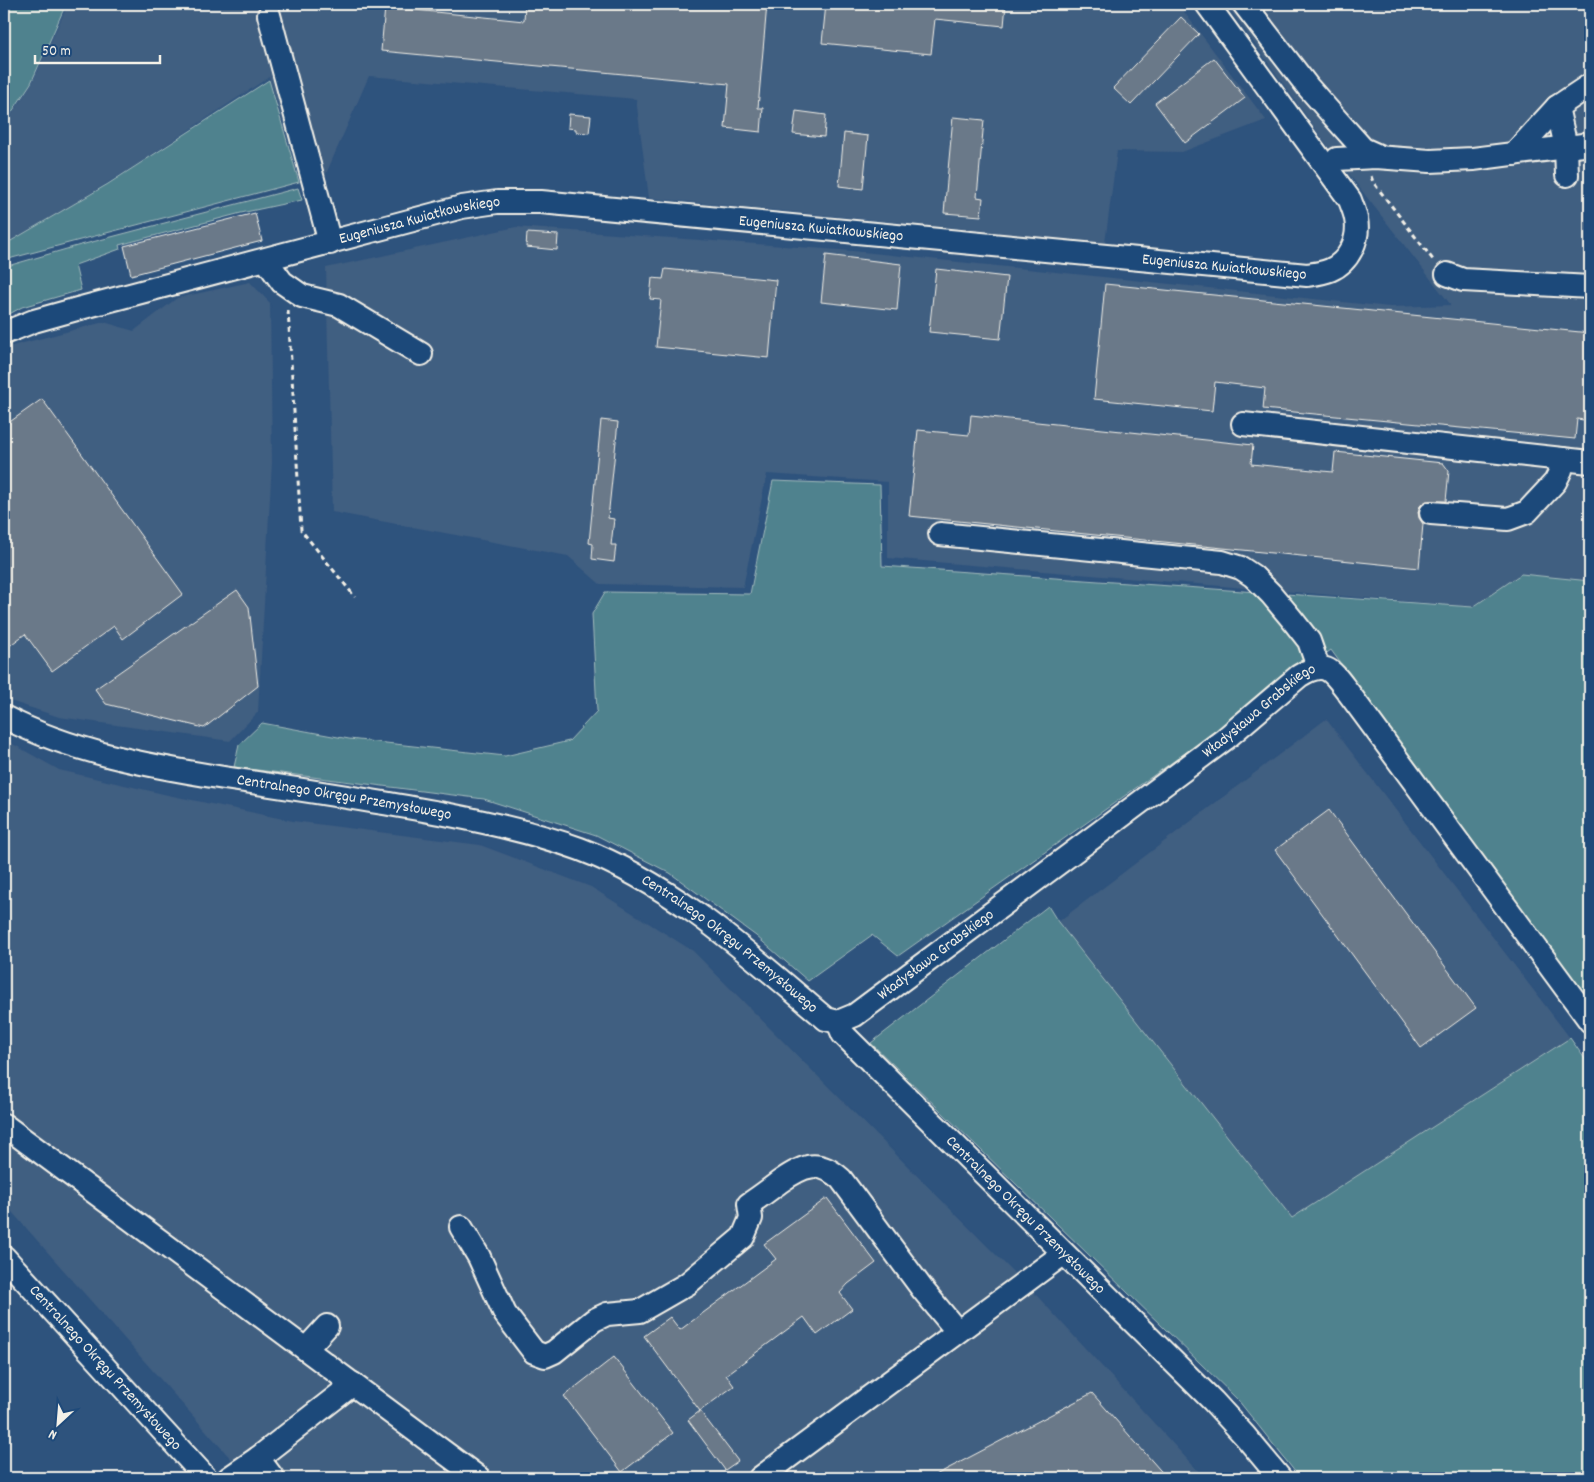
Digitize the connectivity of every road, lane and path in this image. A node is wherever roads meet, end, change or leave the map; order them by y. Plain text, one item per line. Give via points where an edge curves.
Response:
1 (1207, 4) edge
2 (1244, 4) edge
3 (269, 15) dead end
4 (1590, 85) edge
5 (1557, 108) junction
6 (1590, 142) edge
7 (1566, 147) junction
8 (1514, 154) junction
9 (1337, 159) dead end
10 (1375, 163) junction
11 (1567, 175) dead end
12 (330, 243) junction
13 (266, 260) junction
14 (1446, 277) joint
15 (286, 285) junction
16 (1590, 287) edge
17 (4, 333) edge
18 (420, 354) dead end
19 (1243, 424) dead end
20 (1563, 459) junction
21 (1590, 462) edge
22 (1431, 513) dead end
23 (940, 534) dead end
24 (356, 597) dead end
25 (1318, 667) junction
26 (4, 717) edge
27 (838, 1022) junction
28 (1590, 1022) edge
29 (4, 1124) edge
30 (461, 1227) dead end
31 (1063, 1254) junction
32 (4, 1257) edge
33 (327, 1326) dead end
34 (957, 1331) junction
35 (306, 1348) junction
36 (353, 1384) junction
37 (258, 1458) junction
38 (206, 1478) edge
39 (229, 1478) edge
40 (273, 1478) edge
41 (479, 1478) edge
42 (760, 1478) edge
43 (1280, 1478) edge

1 - 12 street, Eugeniusza Kwiatkowskiego via 1350,200 1356,219 1356,240 1347,257 1329,271 1307,275 541,202 497,202 462,207
2 - 10 street via 1308,87
3 - 12 street
4 - 5 street
5 - 7 street
5 - 8 street
6 - 7 street
7 - 8 street
7 - 11 street
8 - 10 street via 1473,160
9 - 10 street
10 - 14 path via 1373,182
12 - 13 street, Eugeniusza Kwiatkowskiego
13 - 15 street
13 - 17 street, Eugeniusza Kwiatkowskiego via 68,311
14 - 16 street
15 - 18 street via 302,296 340,306
15 - 24 path via 301,530
19 - 20 street
20 - 21 street
20 - 22 street via 1555,482 1527,512 1508,519
23 - 25 street via 1222,562 1240,568 1252,576 1292,618 1309,641
25 - 27 street, Władysława Grabskiego via 1307,671 1225,739 855,1015
25 - 28 street, Władysława Grabskiego via 1331,672 1348,692
26 - 27 street, Centralnego Okręgu Przemysłowego via 77,746 163,768 407,807 516,829 580,850 619,866 685,905 826,1019
27 - 31 street, Centralnego Okręgu Przemysłowego via 843,1034
29 - 35 street
30 - 34 street via 479,1257 505,1314 534,1352 545,1356 594,1320 607,1314 640,1311 687,1284 743,1237 751,1218 749,1204 798,1170 819,1167 832,1171 841,1180
31 - 34 street
31 - 43 street, Centralnego Okręgu Przemysłowego via 1246,1436
32 - 38 street, Centralnego Okręgu Przemysłowego
33 - 35 street
34 - 42 street
35 - 36 street
36 - 37 street
36 - 41 street
37 - 39 street
37 - 40 street

